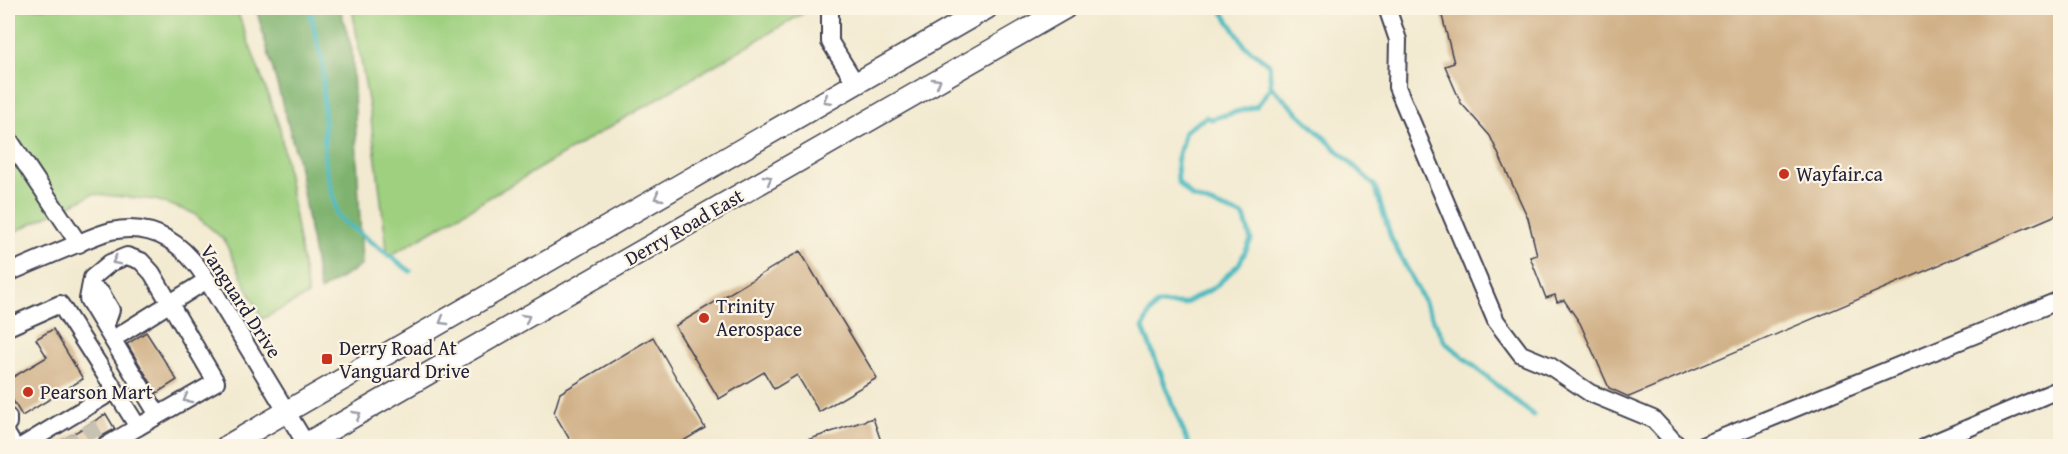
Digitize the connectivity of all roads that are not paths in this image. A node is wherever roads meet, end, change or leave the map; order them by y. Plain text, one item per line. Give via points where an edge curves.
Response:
1 (830, 8) edge
2 (987, 8) edge
3 (1065, 8) edge
4 (1387, 8) edge
5 (856, 84) junction
6 (8, 138) edge
7 (79, 244) junction
8 (8, 273) edge
9 (207, 280) junction
10 (2061, 300) edge
11 (171, 303) junction
12 (8, 327) edge
13 (121, 334) dead end
14 (2061, 389) edge
15 (115, 390) junction
16 (285, 411) junction
17 (158, 416) junction
18 (8, 417) edge
19 (8, 423) edge
20 (138, 427) junction
21 (8, 436) edge
22 (47, 440) edge
23 (304, 445) edge
24 (22, 446) edge
25 (102, 446) edge
26 (227, 447) edge
27 (1678, 447) edge
28 (1702, 447) edge
29 (1926, 447) edge

1 - 5 street via 830,42
2 - 5 main road, Derry Road East
23 -> 3 main road, Derry Road East
4 - 27 street via 1398,40 1397,87 1496,321 1521,354 1550,366 1590,393 1653,419
5 -> 16 main road, Derry Road East
6 - 7 street
7 - 8 street, Vanguard Drive
7 - 9 street, Vanguard Drive via 108,231 129,228 152,232 177,244
9 - 11 street
9 - 16 street, Vanguard Drive
10 - 28 street
11 - 13 street
11 -> 17 street via 216,382
11 -> 17 street via 141,261 127,256 110,263 92,278 88,299
12 - 15 street via 60,304
14 - 29 street
15 - 20 street
15 - 22 street via 84,418
16 - 23 street, Vanguard Drive
16 - 26 main road, Derry Road East
17 - 20 street
18 - 19 street
20 - 25 street
21 - 24 street
22 - 24 street

